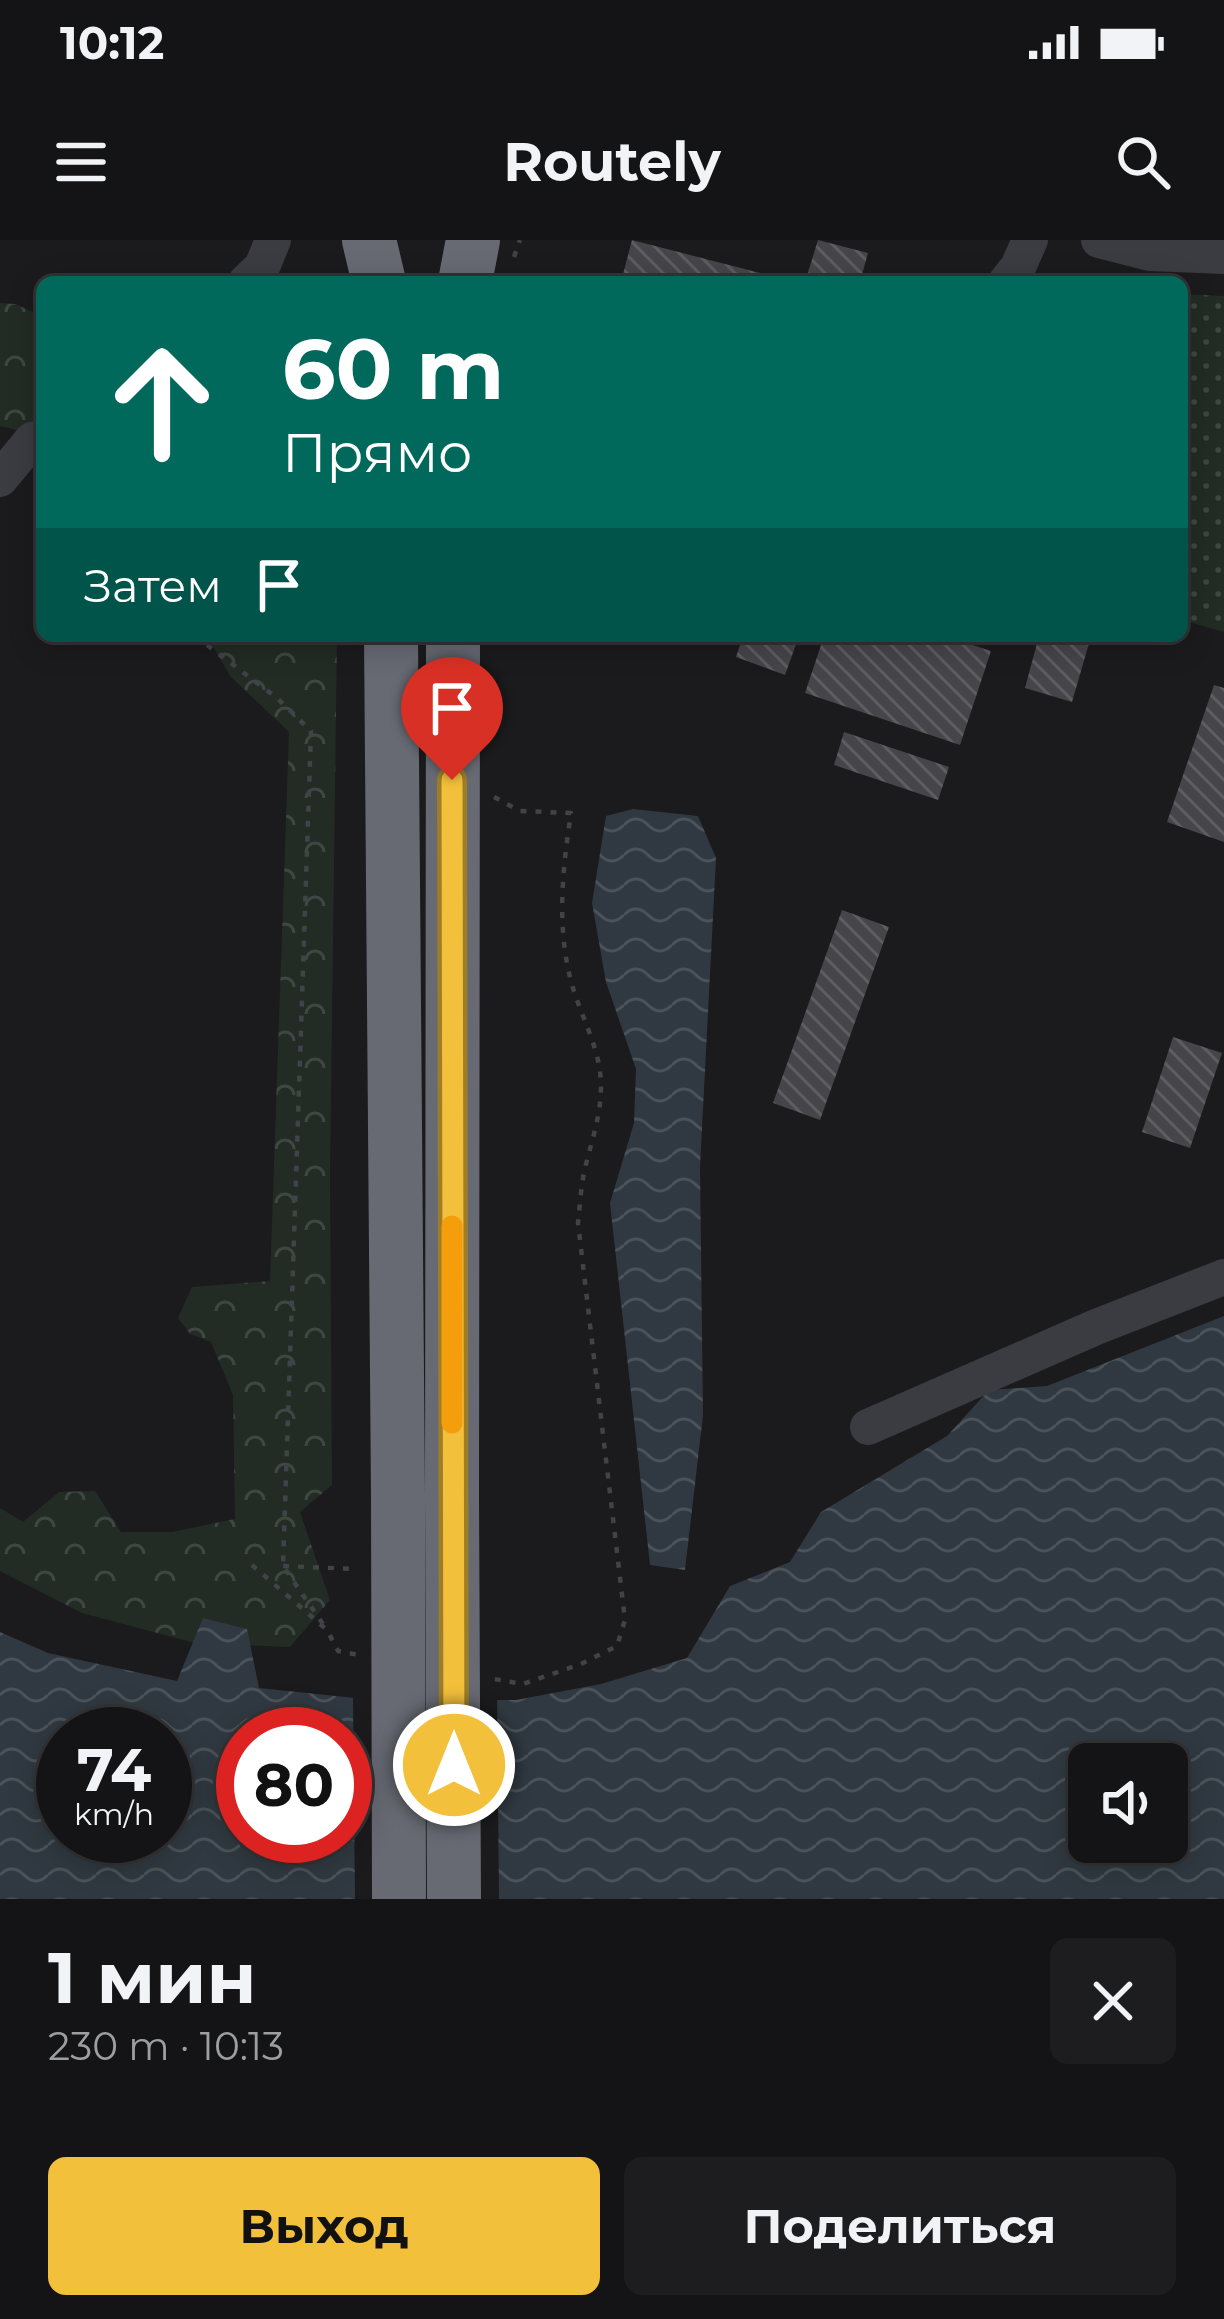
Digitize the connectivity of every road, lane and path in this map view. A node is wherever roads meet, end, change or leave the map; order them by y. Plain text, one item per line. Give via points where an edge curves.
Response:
1 (273, 240) edge
2 (369, 240) edge
3 (473, 240) edge
4 (1030, 240) edge
5 (1099, 240) edge
6 (1224, 256) edge
7 (252, 276) edge
8 (378, 276) edge
9 (466, 276) edge
10 (1011, 276) edge
11 (25, 437) edge
12 (0, 478) edge
13 (203, 642) edge
14 (391, 642) edge
15 (453, 642) edge
16 (484, 791) dead end
17 (1224, 1277) edge
18 (868, 1427) dead end
19 (252, 1565) dead end
20 (283, 1566) junction
21 (361, 1569) dead end
22 (328, 1630) junction
23 (361, 1655) dead end
24 (477, 1676) dead end
25 (399, 1899) edge
26 (454, 1899) edge

1 - 7 street
2 - 8 highway
3 - 9 highway
4 - 10 street
5 - 6 street via 1150,253
11 - 12 street
13 - 20 path via 311,731
14 - 25 highway, bridge
15 - 26 highway, bridge
16 - 24 path via 520,811 571,813 563,931 601,1082 578,1223 626,1620 617,1646 581,1664 523,1684
17 - 18 street
19 - 22 path
20 - 21 path
20 - 22 path
22 - 23 path via 338,1651

